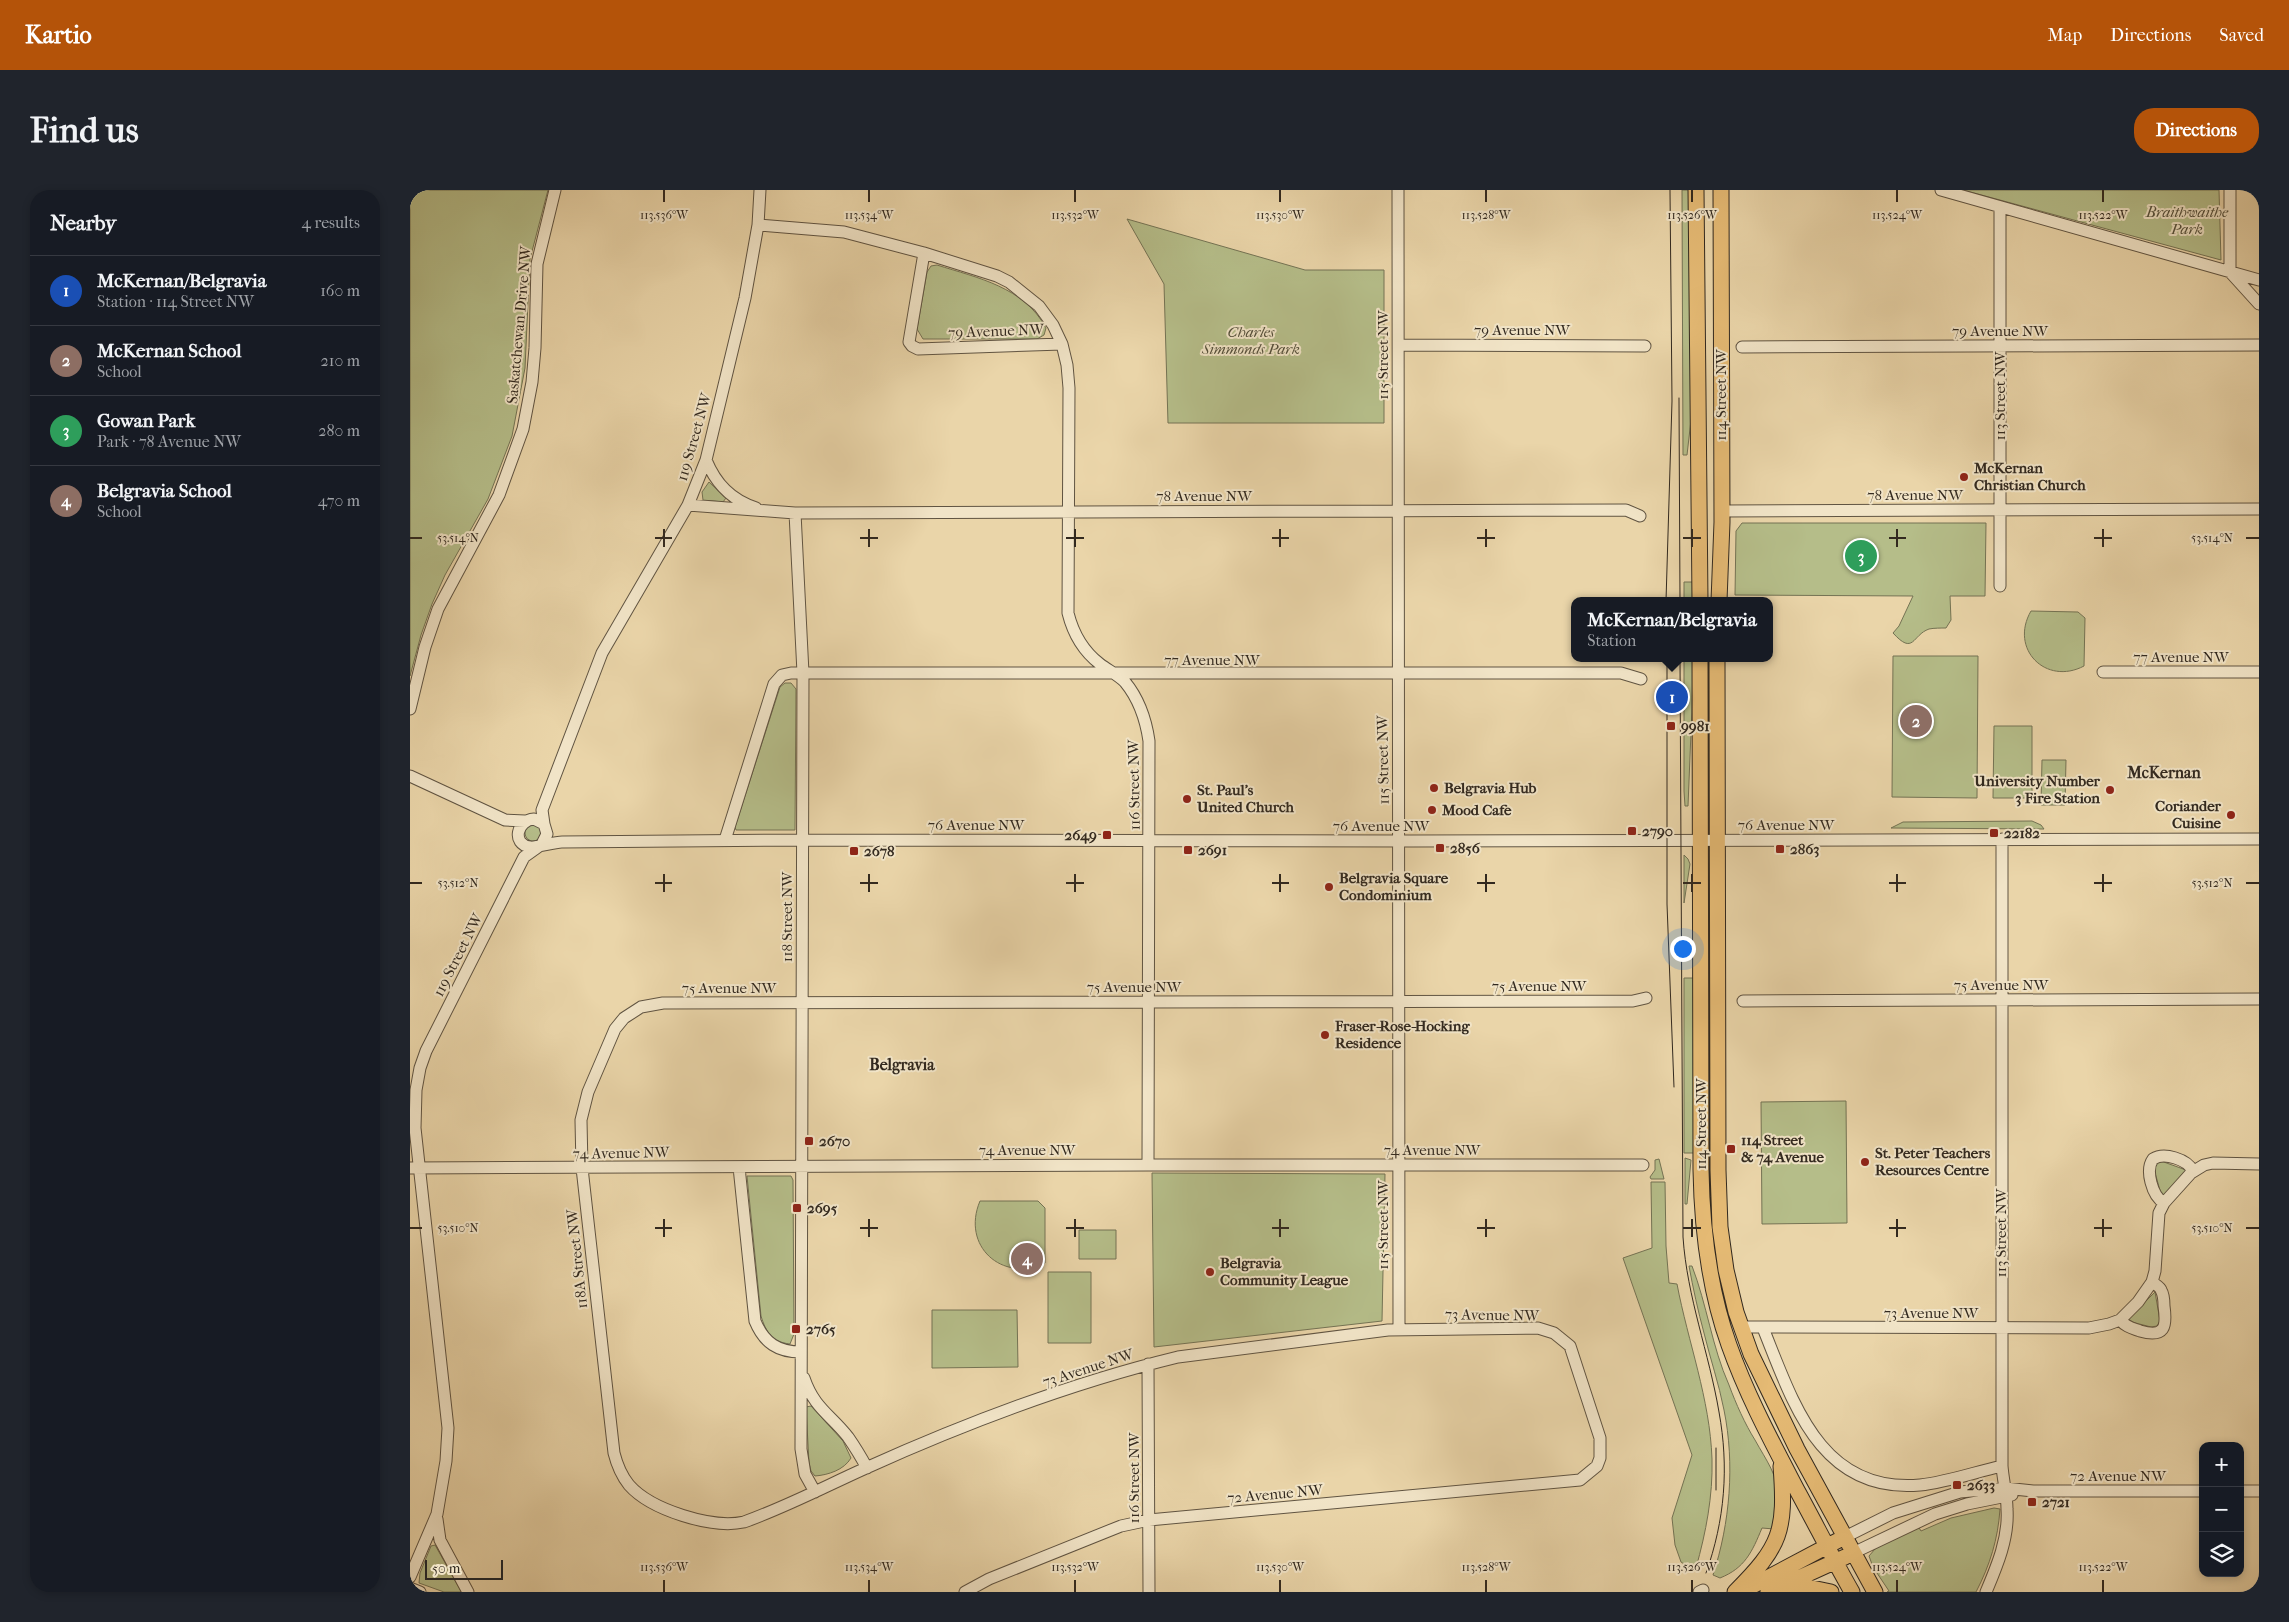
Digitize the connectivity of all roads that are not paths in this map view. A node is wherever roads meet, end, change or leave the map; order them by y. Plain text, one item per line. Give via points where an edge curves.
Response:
1 (555, 190) edge
2 (760, 190) edge
3 (1398, 190) edge
4 (1696, 190) edge
5 (1721, 190) edge
6 (1941, 190) edge
7 (2230, 190) edge
8 (2000, 207) junction
9 (758, 225) junction
10 (924, 253) junction
11 (2230, 272) junction
12 (2259, 280) edge
13 (2259, 304) edge
14 (1062, 344) junction
15 (1399, 345) junction
16 (2259, 345) edge
17 (1645, 346) dead end
18 (2000, 346) junction
19 (1742, 347) dead end
20 (706, 460) junction
21 (688, 505) junction
22 (2000, 509) junction
23 (2259, 509) edge
24 (1068, 510) junction
25 (1398, 511) junction
26 (1722, 511) junction
27 (767, 512) junction
28 (794, 513) junction
29 (1640, 516) dead end
30 (2000, 586) dead end
31 (1700, 597) edge
32 (1719, 597) edge
33 (1700, 662) edge
34 (1717, 662) edge
35 (2103, 672) dead end
36 (2259, 672) edge
37 (803, 673) junction
38 (1397, 674) junction
39 (1116, 675) junction
40 (1641, 679) dead end
41 (410, 709) edge
42 (410, 776) edge
43 (542, 810) junction
44 (506, 820) junction
45 (527, 820) junction
46 (546, 827) junction
47 (2259, 839) edge
48 (520, 840) junction
49 (725, 840) junction
50 (803, 840) junction
51 (1700, 840) junction
52 (1717, 840) junction
53 (2002, 840) junction
54 (1150, 841) junction
55 (1399, 841) junction
56 (562, 842) junction
57 (540, 846) junction
58 (524, 856) junction
59 (1646, 998) dead end
60 (2259, 999) edge
61 (2001, 1000) junction
62 (1149, 1001) junction
63 (1743, 1001) dead end
64 (1400, 1002) junction
65 (802, 1004) junction
66 (624, 1018) joint
67 (1398, 1164) junction
68 (2259, 1164) edge
69 (1148, 1165) junction
70 (1643, 1165) dead end
71 (802, 1166) junction
72 (739, 1167) junction
73 (414, 1168) edge
74 (582, 1168) junction
75 (2193, 1171) junction
76 (2164, 1203) junction
77 (2152, 1282) junction
78 (2120, 1320) junction
79 (1741, 1327) junction
80 (1763, 1328) junction
81 (2002, 1328) junction
82 (1398, 1330) junction
83 (801, 1352) junction
84 (1148, 1364) junction
85 (801, 1370) junction
86 (1781, 1460) junction
87 (1596, 1466) joint
88 (2002, 1466) junction
89 (866, 1468) junction
90 (2199, 1490) edge
91 (2244, 1490) edge
92 (2259, 1490) edge
93 (815, 1492) junction
94 (2005, 1492) junction
95 (642, 1497) joint
96 (1925, 1502) junction
97 (437, 1514) junction
98 (1149, 1520) junction
99 (1845, 1537) junction
100 (1828, 1546) junction
101 (1853, 1553) junction
102 (1839, 1568) junction
103 (410, 1577) edge
104 (410, 1588) edge
105 (420, 1592) edge
106 (468, 1592) edge
107 (964, 1592) edge
108 (1149, 1592) edge
109 (1735, 1592) edge
110 (1741, 1592) edge
111 (1768, 1592) edge
112 (1774, 1592) edge
113 (1831, 1592) edge
114 (1852, 1592) edge
115 (1875, 1592) edge
116 (1986, 1592) edge

1 - 41 street, Saskatchewan Drive NW via 537,264 535,348 523,428 499,495 438,609
2 - 9 street, 119 Street NW
3 - 15 street, 115 Street NW
4 - 31 main road, 114 Street NW
5 - 26 main road, 114 Street NW
6 - 8 street
7 - 11 street
8 - 11 street
8 - 18 street, 113 Street NW
9 - 10 street, 79 Avenue NW via 833,230
9 - 20 street, 119 Street NW via 745,298
10 - 14 street, 79 Avenue NW via 1009,282 1039,306
10 - 14 street, 79 Avenue NW via 912,346 918,349
11 - 12 street
11 - 13 street
14 - 24 street, 116 Street NW via 1069,388
15 - 17 street, 79 Avenue NW
15 - 25 street, 115 Street NW
16 - 18 street, 79 Avenue NW
18 - 19 street, 79 Avenue NW
18 - 22 street, 113 Street NW
20 - 21 street, 119 Street NW
20 - 27 street, 78 Avenue NW via 712,475 731,496
21 - 27 street, 78 Avenue NW
21 - 43 street, 119 Street NW via 602,653
22 - 23 street, 78 Avenue NW
22 - 26 street, 78 Avenue NW
22 - 30 street, 113 Street NW
24 - 25 street, 78 Avenue NW
24 - 28 street, 78 Avenue NW
24 - 39 street, 116 Street NW via 1067,602 1071,624 1086,651
25 - 29 street, 78 Avenue NW via 1626,510
25 - 38 street, 115 Street NW
26 - 32 main road, 114 Street NW
27 - 28 street, 78 Avenue NW
28 - 37 street, 118 Street NW
33 - 51 main road, 114 Street NW
34 - 52 main road, 114 Street NW
35 - 36 street, 77 Avenue NW
37 - 39 street, 77 Avenue NW
37 - 49 street, 77 Avenue NW via 782,675 774,684
37 - 50 street, 118 Street NW
38 - 39 street, 77 Avenue NW
38 - 40 street, 77 Avenue NW via 1621,673
38 - 55 street, 115 Street NW
39 - 54 street, 116 Street NW via 1136,699 1148,730
42 - 44 street
43 - 45 street
43 - 46 street, 119 Street NW
44 - 45 street
44 - 48 street
45 - 46 street via 537,819
45 - 48 street via 519,828
46 - 56 street
46 - 57 street via 546,838
47 - 53 street, 76 Avenue NW
48 - 57 street, 76 Avenue NW via 528,847
48 - 58 street
49 - 50 street, 76 Avenue NW
49 - 56 street, 76 Avenue NW
50 - 54 street, 76 Avenue NW
50 - 65 street, 118 Street NW
51 - 52 street, 76 Avenue NW
51 - 55 street, 76 Avenue NW
51 - 86 main road, 114 Street NW via 1704,1234 1728,1344
52 - 53 street, 76 Avenue NW
52 - 79 main road, 114 Street NW via 1719,1211 1726,1270
53 - 61 street, 113 Street NW
54 - 55 street, 76 Avenue NW
54 - 62 street, 116 Street NW
55 - 64 street, 115 Street NW
56 - 57 street, 76 Avenue NW
57 - 58 street
58 - 73 street, 119 Street NW via 420,1068 415,1107
59 - 64 street, 75 Avenue NW via 1633,1001
60 - 61 street, 75 Avenue NW
61 - 63 street, 75 Avenue NW
61 - 81 street, 113 Street NW
62 - 64 street, 75 Avenue NW
62 - 65 street, 75 Avenue NW
62 - 69 street, 116 Street NW
64 - 67 street, 115 Street NW
65 - 66 street, 75 Avenue NW via 662,1003 641,1008
65 - 71 street, 118 Street NW
66 - 74 street, 118A Street NW via 609,1041 583,1106
67 - 69 street, 74 Avenue NW
67 - 70 street, 74 Avenue NW
67 - 82 street, 115 Street NW
68 - 75 street, 73 Avenue NW via 2213,1163
69 - 71 street, 74 Avenue NW
71 - 72 street, 74 Avenue NW
71 - 83 street, 118 Street NW
72 - 74 street, 74 Avenue NW
72 - 83 street via 755,1321 761,1334 775,1348
73 - 74 street, 74 Avenue NW
73 - 97 street, 119 Street NW via 448,1428
74 - 95 street, 118A Street NW via 614,1453 619,1471
75 - 76 street, 73 Avenue NW
75 - 76 street via 2185,1162 2160,1156 2152,1159 2149,1170 2156,1196
76 - 77 street, 73 Avenue NW via 2159,1213
77 - 78 street, 73 Avenue NW
77 - 78 street via 2162,1294 2164,1328 2150,1334 2128,1327
78 - 81 street, 73 Avenue NW via 2090,1328
79 - 80 street, 73 Avenue NW
79 - 99 main road, 114 Street NW via 1767,1390
80 - 81 street, 73 Avenue NW
80 - 88 street via 1806,1426 1820,1446 1845,1467 1871,1479 1908,1485 1932,1483
81 - 88 street, 113 Street NW
82 - 84 street, 73 Avenue NW via 1196,1354
82 - 87 street, 73 Avenue NW via 1538,1328 1554,1333 1570,1346 1600,1438 1600,1458
83 - 85 street, 118 Street NW
84 - 89 street, 73 Avenue NW via 1011,1408
84 - 98 street, 116 Street NW
85 - 89 street, 118 Street NW via 809,1392 847,1436
85 - 93 street, 118 Street NW via 801,1449 805,1474
86 - 100 main road, 114 Street NW
86 - 109 main road via 1783,1512 1778,1534 1770,1553
87 - 98 street, 72 Avenue NW via 1580,1480 1566,1482
88 - 94 street, 113 Street NW
89 - 93 street, 73 Avenue NW
90 - 94 street, 72 Avenue NW
91 - 92 street
93 - 95 street, 73 Avenue NW via 744,1522 722,1525 674,1512
94 - 96 street, 72 Avenue NW via 1960,1492
94 - 101 street, 72 Avenue NW via 1935,1514
94 - 116 street, 113 Street NW via 2007,1522 2004,1543
96 - 99 street, 72 Avenue NW via 1893,1513
96 - 101 street via 1916,1513 1862,1542
97 - 103 street, 119 Street NW
97 - 106 street, 119 Street NW via 440,1540
98 - 107 street, 72 Avenue NW via 1121,1526
98 - 108 street, 116 Street NW
99 - 100 main road
99 - 101 main road, 114 Street NW
100 - 102 main road, 114 Street NW
100 - 110 main road
101 - 102 main road
101 - 115 main road
102 - 111 main road
102 - 114 main road
104 - 105 street
112 - 113 main road via 1812,1588

